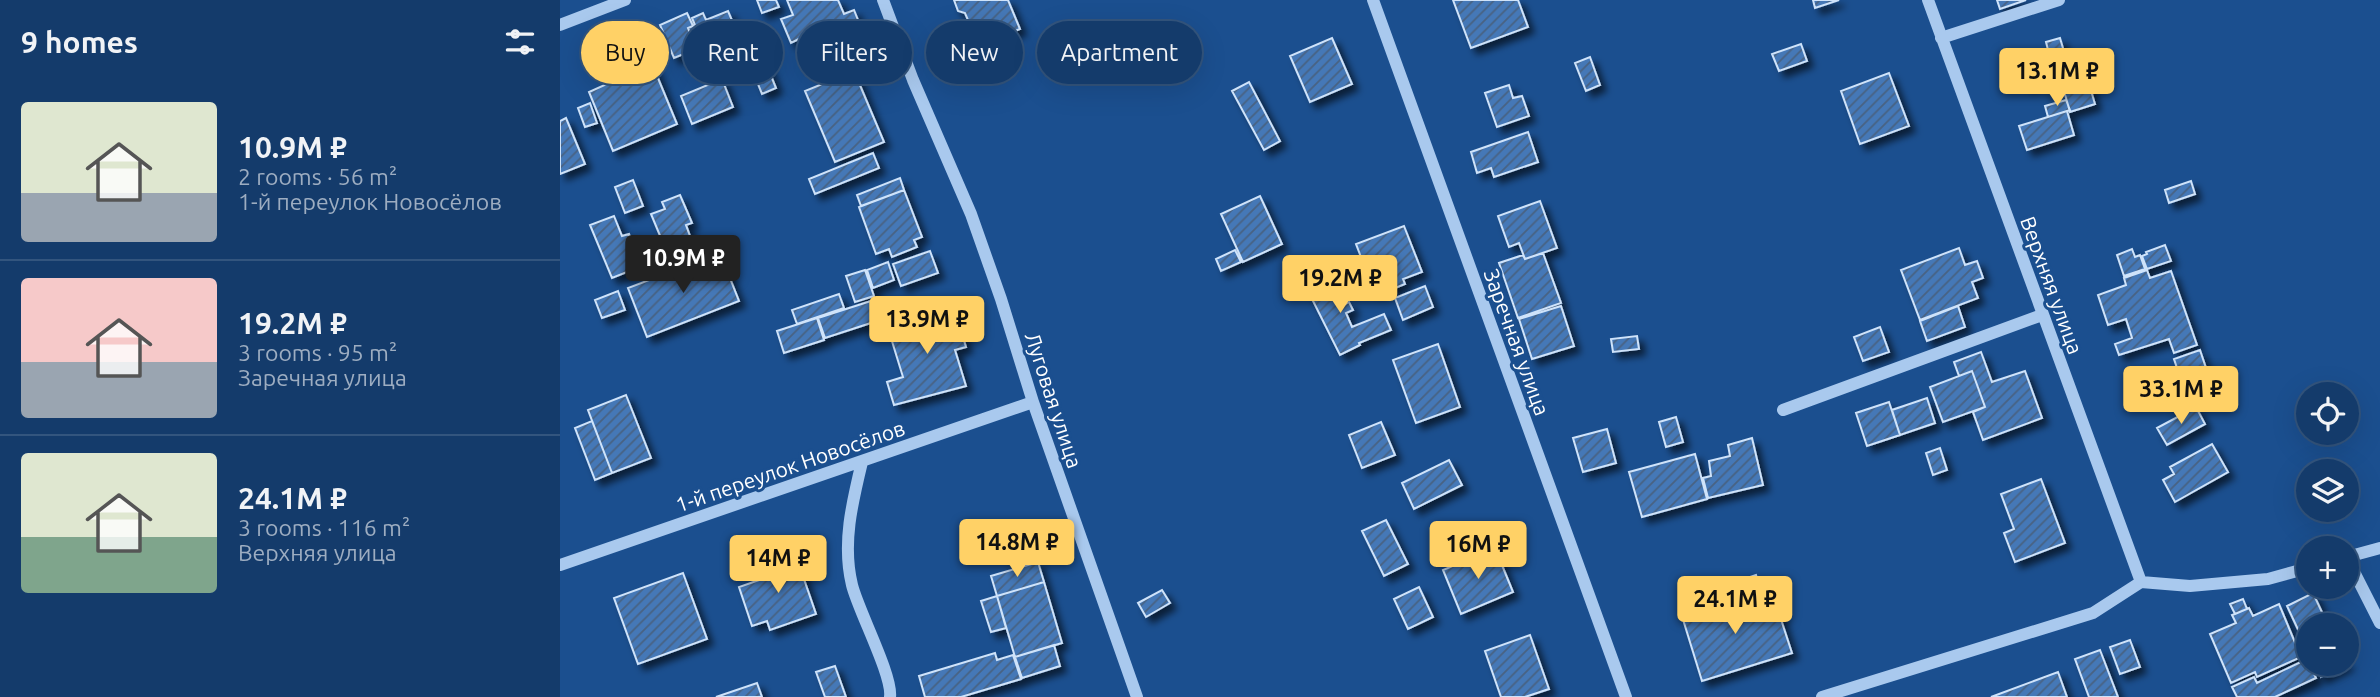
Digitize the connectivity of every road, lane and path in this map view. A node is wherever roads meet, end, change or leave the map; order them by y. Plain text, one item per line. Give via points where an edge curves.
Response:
1 (625, 0) edge
2 (883, 0) edge
3 (1373, 0) edge
4 (1928, 0) edge
5 (2059, 0) edge
6 (560, 25) edge
7 (1941, 38) junction
8 (2042, 315) junction
9 (1033, 402) junction
10 (1783, 410) dead end
11 (862, 462) junction
12 (2380, 548) edge
13 (2359, 554) edge
14 (560, 565) edge
15 (2296, 571) edge
16 (2141, 582) junction
17 (2359, 582) edge
18 (2380, 623) edge
19 (890, 697) edge
20 (1137, 697) edge
21 (1626, 697) edge
22 (1822, 697) edge

1 - 6 street
2 - 9 street, Луговая улица via 971,214
3 - 21 street, Заречная улица
4 - 7 street, Верхняя улица
5 - 7 street
7 - 8 street, Верхняя улица
8 - 10 street
8 - 16 street, Верхняя улица
9 - 11 street, 1-й переулок Новосёлов
9 - 20 street, Луговая улица
11 - 14 street, 1-й переулок Новосёлов
11 - 19 street via 850,510 847,548 852,585
12 - 13 street
15 - 16 street via 2268,579 2190,586
16 - 22 street via 2093,612
17 - 18 street

